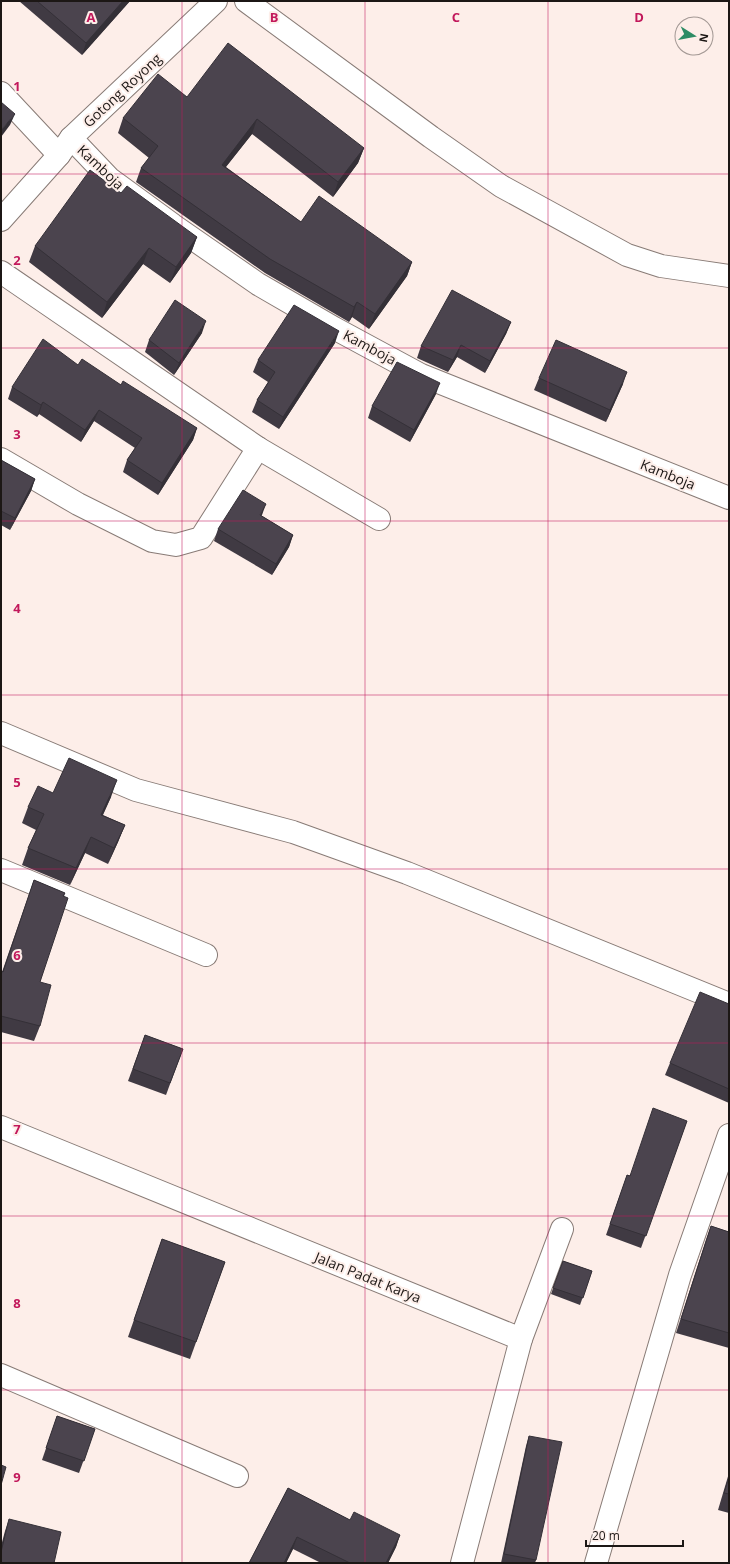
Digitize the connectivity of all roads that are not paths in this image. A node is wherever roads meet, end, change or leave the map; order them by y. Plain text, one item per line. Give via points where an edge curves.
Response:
1 (216, 1) edge
2 (246, 1) edge
3 (1, 93) edge
4 (65, 146) junction
5 (1, 220) edge
6 (1, 272) edge
7 (729, 276) edge
8 (258, 448) junction
9 (1, 459) edge
10 (729, 498) edge
11 (379, 518) dead end
12 (1, 733) edge
13 (1, 870) edge
14 (206, 955) dead end
15 (729, 1004) edge
16 (1, 1127) edge
17 (729, 1135) edge
18 (562, 1229) dead end
19 (521, 1339) junction
20 (1, 1375) edge
21 (237, 1476) dead end
22 (462, 1563) edge
23 (596, 1563) edge

1 - 4 street, Gotong Royong
2 - 7 street via 430,137 501,186 627,255 661,266
3 - 4 street, Kamboja
4 - 5 street, Gotong Royong
4 - 10 street, Kamboja via 258,284 421,375
6 - 8 street
8 - 9 street via 202,538 176,545 152,541 78,504
8 - 11 street
12 - 15 street via 136,790 293,832 392,867
13 - 14 street
16 - 19 street, Jalan Padat Karya
17 - 23 street via 680,1275
18 - 19 street
19 - 22 street
20 - 21 street

